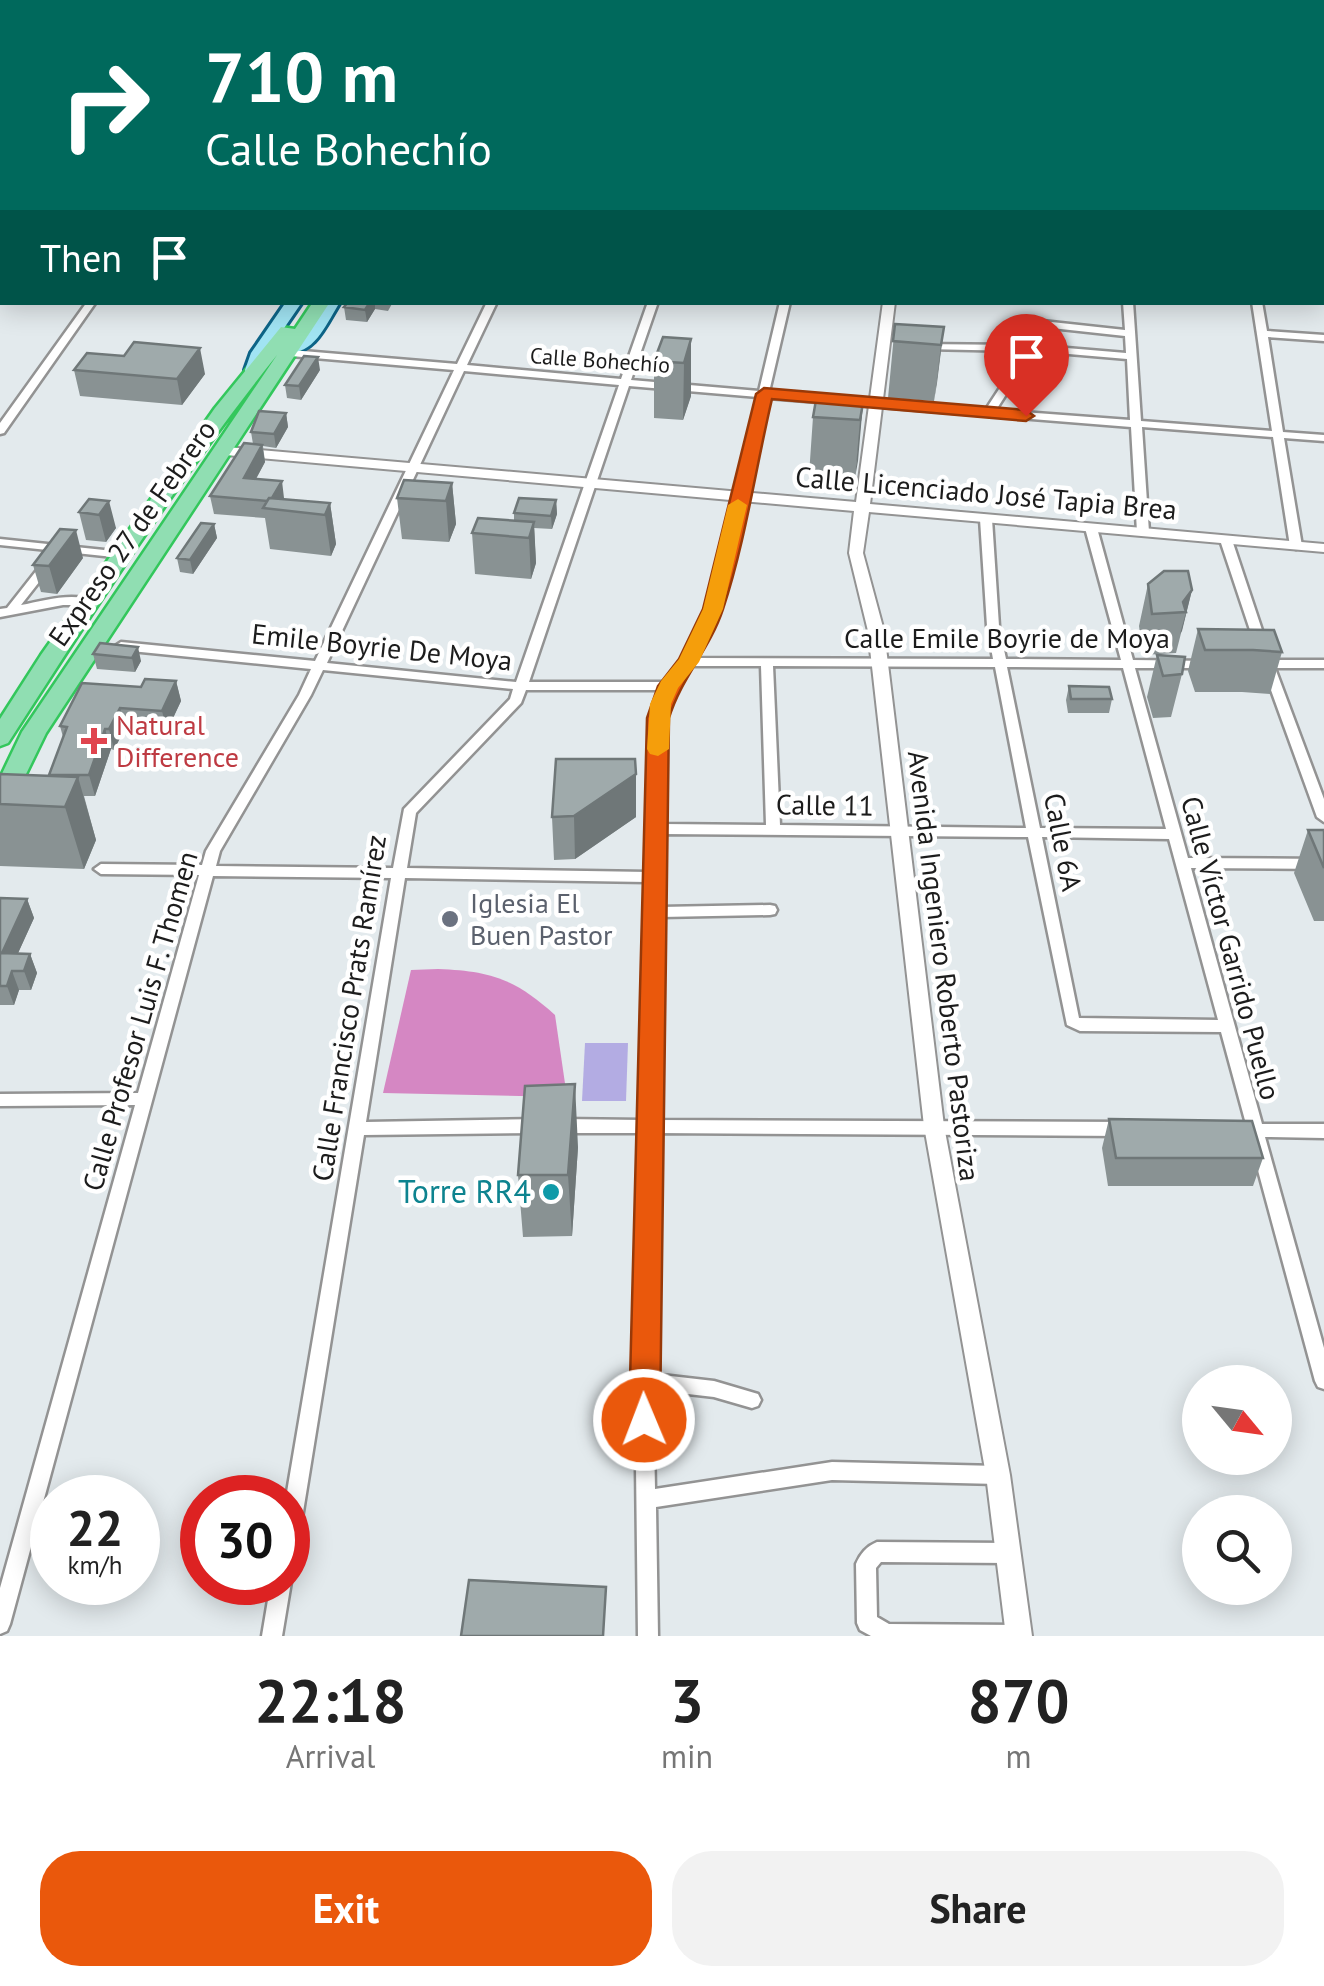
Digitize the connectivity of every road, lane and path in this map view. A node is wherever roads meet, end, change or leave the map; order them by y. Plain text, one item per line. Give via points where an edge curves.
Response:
1 (90, 305) edge
2 (292, 305) edge
3 (306, 305) edge
4 (320, 305) edge
5 (330, 305) edge
6 (491, 305) edge
7 (652, 305) edge
8 (784, 305) edge
9 (889, 305) edge
10 (1128, 305) edge
11 (1257, 305) edge
12 (1024, 322) dead end
13 (1131, 334) junction
14 (1262, 334) junction
15 (1324, 338) edge
16 (883, 345) junction
17 (1031, 348) junction
18 (292, 351) junction
19 (1132, 357) junction
20 (253, 370) junction
21 (460, 370) junction
22 (624, 382) junction
23 (764, 394) junction
24 (874, 404) junction
25 (989, 412) junction
26 (1136, 424) junction
27 (0, 431) edge
28 (1280, 434) junction
29 (1324, 438) edge
30 (226, 451) junction
31 (412, 468) junction
32 (590, 483) junction
33 (739, 496) junction
34 (862, 508) junction
35 (986, 519) junction
36 (1091, 528) junction
37 (1143, 532) junction
38 (1226, 540) junction
39 (0, 542) edge
40 (60, 546) junction
41 (1296, 546) junction
42 (1324, 548) edge
43 (123, 555) junction
44 (89, 602) junction
45 (6, 611) edge
46 (92, 643) junction
47 (689, 662) junction
48 (767, 662) junction
49 (879, 662) junction
50 (1000, 662) junction
51 (1126, 664) junction
52 (1232, 664) edge
53 (1250, 664) edge
54 (1267, 664) junction
55 (1324, 664) edge
56 (319, 666) junction
57 (521, 686) junction
58 (668, 686) junction
59 (0, 738) edge
60 (0, 803) edge
61 (1324, 817) edge
62 (773, 829) junction
63 (655, 830) junction
64 (896, 831) junction
65 (1036, 834) junction
66 (1174, 834) junction
67 (1182, 862) junction
68 (1324, 864) edge
69 (101, 869) dead end
70 (208, 870) junction
71 (399, 875) junction
72 (654, 878) junction
73 (770, 910) dead end
74 (654, 912) junction
75 (1226, 1026) junction
76 (144, 1099) junction
77 (0, 1100) edge
78 (648, 1125) junction
79 (934, 1126) junction
80 (356, 1129) junction
81 (1142, 1129) edge
82 (1218, 1130) edge
83 (1255, 1130) junction
84 (1324, 1132) edge
85 (1314, 1310) edge
86 (644, 1381) junction
87 (1324, 1381) edge
88 (752, 1400) dead end
89 (299, 1475) edge
90 (998, 1475) junction
91 (646, 1499) junction
92 (1008, 1553) junction
93 (277, 1605) edge
94 (0, 1624) edge
95 (272, 1636) edge
96 (648, 1636) edge
97 (1018, 1636) edge

1 - 27 street
2 - 20 main road
3 - 20 highway, Expreso 27 de Febrero
4 - 18 highway, Expreso 27 de Febrero
5 - 18 main road via 306,342
6 - 21 street, Calle Profesor Luis F. Thomen
7 - 22 street, Calle Francisco Prats Ramírez
8 - 23 street
9 - 16 street, Avenida Ingeniero Roberto Pastoriza
10 - 13 street
11 - 14 street
12 - 13 street
13 - 19 street
14 - 15 street
14 - 28 street
16 - 17 street
16 - 24 street, Avenida Ingeniero Roberto Pastoriza
17 - 19 street
17 - 25 street
18 - 21 street, Calle Bohechío
18 - 30 highway, Expreso 27 de Febrero
19 - 26 street
20 - 43 highway, Expreso 27 de Febrero
21 - 22 street, Calle Bohechío
21 - 31 street, Calle Profesor Luis F. Thomen
22 - 23 street, Calle Bohechío
22 - 32 street, Calle Francisco Prats Ramírez
23 - 24 street, Calle Bohechío
23 - 33 street
24 - 25 street, Calle Bohechío
24 - 34 street, Avenida Ingeniero Roberto Pastoriza
25 - 26 street, Calle Bohechío
26 - 28 street, Calle Bohechío
26 - 37 street
28 - 29 street, Calle Bohechío
28 - 41 street
30 - 31 street, Calle Licenciado José Tapia Brea
30 - 46 highway, Expreso 27 de Febrero
31 - 32 street, Calle Licenciado José Tapia Brea
31 - 56 street, Calle Profesor Luis F. Thomen
32 - 33 street, Calle Licenciado José Tapia Brea
32 - 57 street, Calle Francisco Prats Ramírez
33 - 34 street, Calle Licenciado José Tapia Brea
33 - 47 street via 713,609
34 - 35 street, Calle Licenciado José Tapia Brea
34 - 49 street, Avenida Ingeniero Roberto Pastoriza via 857,566
35 - 36 street, Calle Licenciado José Tapia Brea
35 - 50 street, Calle 6A
36 - 37 street, Calle Licenciado José Tapia Brea
36 - 51 street, Calle Víctor Garrido Puello
37 - 38 street, Calle Licenciado José Tapia Brea
38 - 41 street, Calle Licenciado José Tapia Brea
38 - 54 street
39 - 40 street
40 - 43 street
40 - 45 street
41 - 42 street, Calle Licenciado José Tapia Brea
43 - 44 highway, Expreso 27 de Febrero
44 - 45 street
44 - 59 highway, Expreso 27 de Febrero
46 - 56 street, Emile Boyrie De Moya
46 - 60 highway, Expreso 27 de Febrero via 34,732
47 - 48 street, Calle Emile Boyrie de Moya
47 - 58 street
48 - 49 street, Calle Emile Boyrie de Moya
48 - 62 street
49 - 50 street, Calle Emile Boyrie de Moya
49 - 64 street, Avenida Ingeniero Roberto Pastoriza
50 - 51 street, Calle Emile Boyrie de Moya
50 - 65 street, Calle 6A
51 - 52 street, Calle Emile Boyrie de Moya
51 - 66 street, Calle Víctor Garrido Puello
53 - 54 street
54 - 55 street
54 - 61 street
56 - 57 street, Emile Boyrie De Moya
56 - 70 street, Calle Profesor Luis F. Thomen via 219,837
57 - 58 street, Emile Boyrie De Moya
57 - 71 street, Calle Francisco Prats Ramírez via 516,700 409,812
58 - 63 street via 658,718
62 - 63 street, Calle 11
62 - 64 street, Calle 11
63 - 72 street
64 - 65 street, Calle 11
64 - 79 street, Avenida Ingeniero Roberto Pastoriza
65 - 66 street, Calle 11
65 - 75 street, Calle 6A via 1072,1022
66 - 67 street, Calle Víctor Garrido Puello
67 - 68 street
67 - 75 street, Calle Víctor Garrido Puello
69 - 70 street
70 - 71 street
70 - 76 street, Calle Profesor Luis F. Thomen
71 - 72 street
71 - 80 street, Calle Francisco Prats Ramírez
72 - 74 street
73 - 74 street
74 - 78 street
75 - 83 street, Calle Víctor Garrido Puello
76 - 77 street
76 - 94 street, Calle Profesor Luis F. Thomen
78 - 79 street
78 - 80 street
78 - 86 street
79 - 81 street
79 - 90 street, Avenida Ingeniero Roberto Pastoriza
80 - 89 street, Calle Francisco Prats Ramírez
82 - 83 street
83 - 84 street
83 - 85 street, Calle Víctor Garrido Puello
85 - 87 street, Calle Víctor Garrido Puello
86 - 88 street
86 - 91 street
90 - 91 street via 832,1472
90 - 92 street, Avenida Ingeniero Roberto Pastoriza
91 - 96 street
92 - 97 street, Avenida Ingeniero Roberto Pastoriza
92 - 97 street via 877,1552 866,1564 868,1623 887,1634
93 - 95 street

